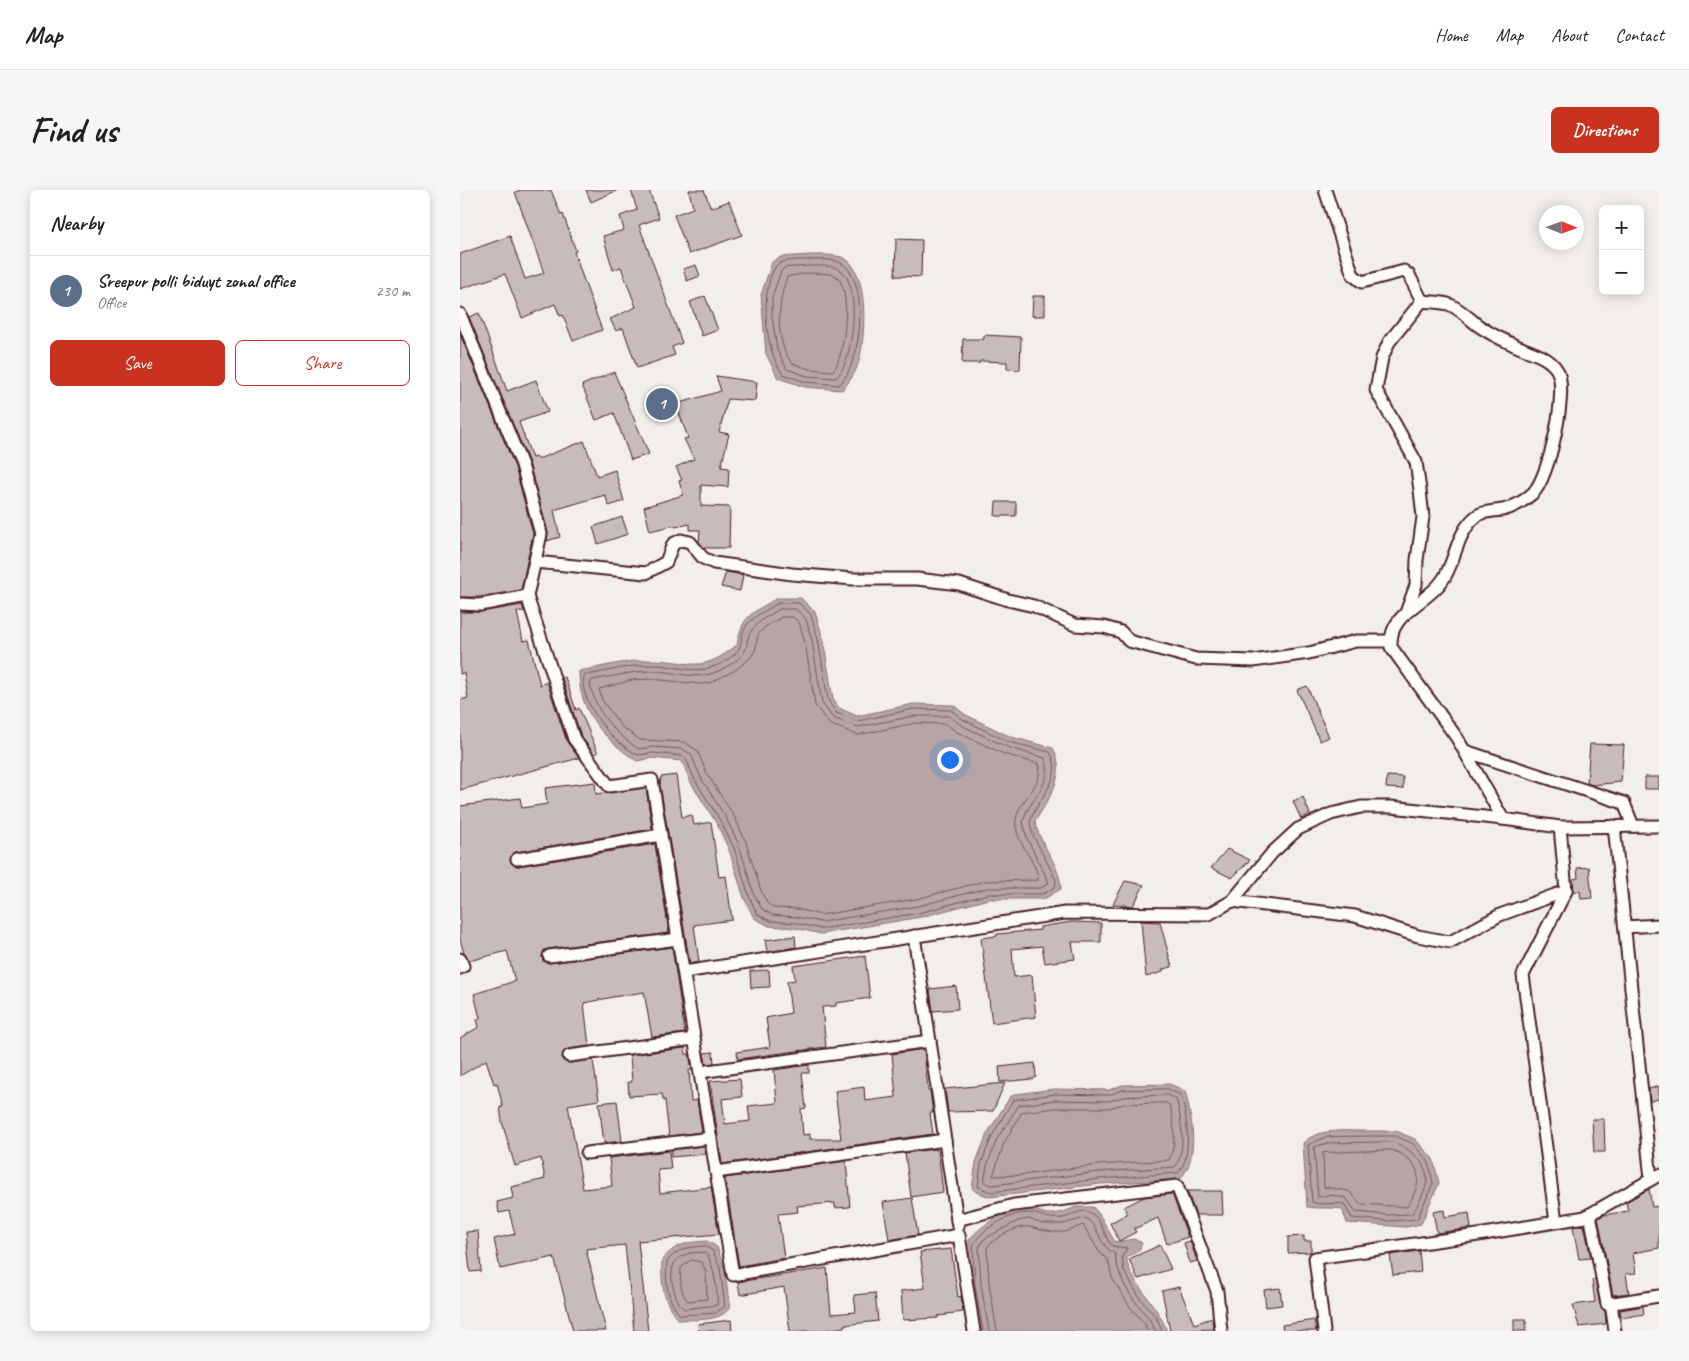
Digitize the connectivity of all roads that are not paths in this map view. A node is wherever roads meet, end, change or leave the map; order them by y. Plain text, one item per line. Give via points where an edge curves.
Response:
1 (1324, 190) edge
2 (1422, 301) junction
3 (460, 314) edge
4 (535, 562) junction
5 (527, 596) junction
6 (460, 604) edge
7 (1406, 613) junction
8 (1391, 641) junction
9 (1465, 751) junction
10 (1503, 819) junction
11 (1614, 826) junction
12 (1633, 826) junction
13 (1659, 826) edge
14 (1560, 827) junction
15 (661, 835) junction
16 (517, 859) dead end
17 (1566, 892) junction
18 (1232, 901) junction
19 (1659, 926) edge
20 (1625, 927) junction
21 (914, 936) junction
22 (678, 939) junction
23 (550, 956) dead end
24 (460, 959) edge
25 (460, 968) edge
26 (684, 972) junction
27 (694, 1039) junction
28 (930, 1041) junction
29 (569, 1056) dead end
30 (700, 1072) junction
31 (711, 1138) junction
32 (945, 1140) junction
33 (587, 1153) dead end
34 (716, 1172) junction
35 (1655, 1177) edge
36 (1590, 1214) junction
37 (957, 1220) junction
38 (1556, 1222) junction
39 (959, 1235) junction
40 (1659, 1296) edge
41 (1611, 1303) junction
42 (974, 1331) edge
43 (1221, 1331) edge
44 (1324, 1331) edge
45 (1615, 1331) edge

1 - 2 street via 1353,275 1362,282 1404,271
2 - 7 street via 1389,342 1382,358 1376,390 1416,462 1420,490 1423,517 1416,585
2 - 7 street via 1448,304 1504,340 1549,360 1562,380 1550,457 1535,491 1521,503 1479,514 1468,525 1454,551 1444,579
3 - 4 street via 522,465 541,534
4 - 5 street
4 - 8 street via 646,572 666,562 673,544 681,540 690,542 703,558 714,563 792,574 959,584 1034,606 1075,625 1104,627 1121,632 1129,641 1196,659 1253,661 1309,653 1356,641
5 - 6 street via 480,605
5 - 15 street via 574,739 610,786 652,780
7 - 8 street via 1395,626
8 - 9 street via 1391,647
9 - 10 street
9 - 12 street via 1624,803
10 - 14 street
10 - 18 street via 1361,806 1331,814 1298,830 1285,841
11 - 12 street
11 - 14 street
11 - 20 street
12 - 13 street
14 - 17 street
15 - 16 street
15 - 22 street
17 - 18 street via 1500,915 1450,942 1418,936 1355,916
17 - 38 street via 1522,975
18 - 21 street via 1208,914 1065,912
19 - 20 street
20 - 35 street
21 - 26 street
21 - 28 street
22 - 23 street
22 - 26 street
24 - 25 street via 463,966
26 - 27 street
27 - 29 street
27 - 30 street
28 - 30 street
28 - 32 street
30 - 31 street
31 - 33 street
31 - 34 street
32 - 34 street
32 - 37 street
34 - 39 street via 733,1275
35 - 36 street
36 - 38 street
36 - 41 street via 1607,1304
37 - 39 street
37 - 43 street via 1014,1206 1176,1186 1217,1291
38 - 44 street via 1314,1258
39 - 42 street
40 - 41 street
41 - 45 street

